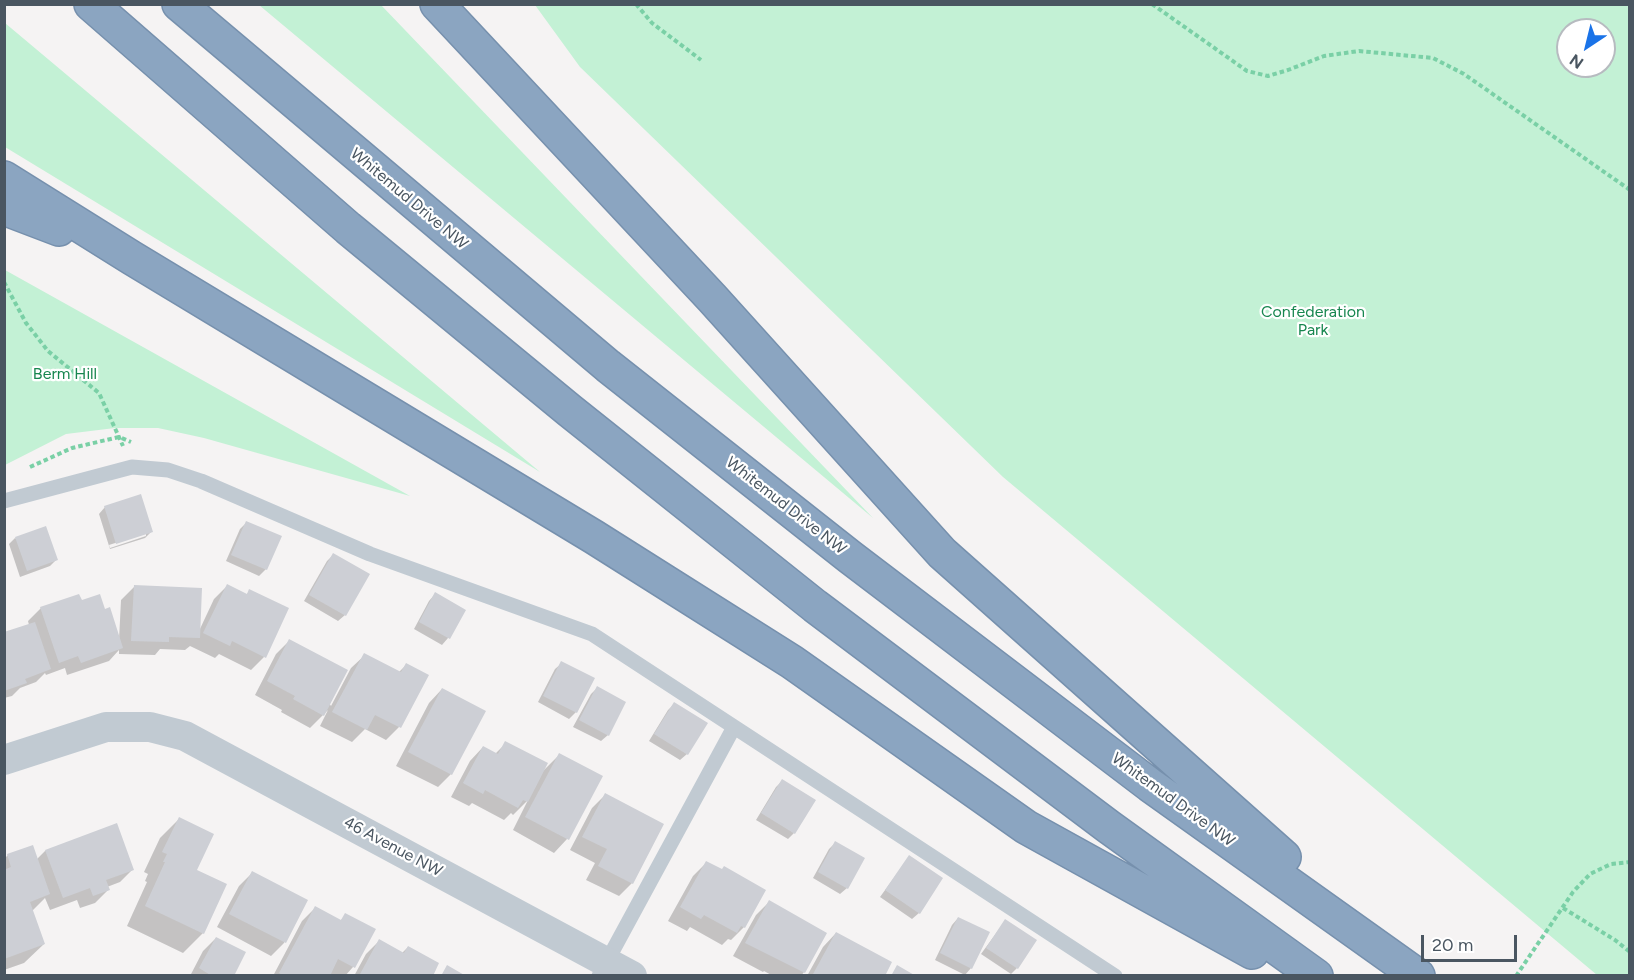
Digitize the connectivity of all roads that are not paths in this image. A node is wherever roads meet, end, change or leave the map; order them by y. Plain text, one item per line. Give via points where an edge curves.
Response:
1 (91, 4) edge
2 (179, 4) edge
3 (437, 4) edge
4 (4, 178) edge
5 (4, 208) edge
6 (132, 258) junction
7 (4, 501) edge
8 (734, 727) junction
9 (4, 760) edge
10 (612, 971) edge
11 (1414, 973) edge
12 (1115, 975) edge
13 (1296, 975) edge
14 (1316, 975) edge

1 - 14 highway via 348,228 779,577 1109,827
2 - 11 highway, Whitemud Drive NW via 599,358 850,556 1150,785
3 - 11 highway via 712,298 942,554
4 - 6 highway
5 - 6 highway
6 - 13 highway via 772,649 1026,827
7 - 8 lane via 132,467 168,470 370,554 592,634
8 - 10 lane
8 - 12 lane
9 - 10 street, 46 Avenue NW via 106,727 150,727 185,736

